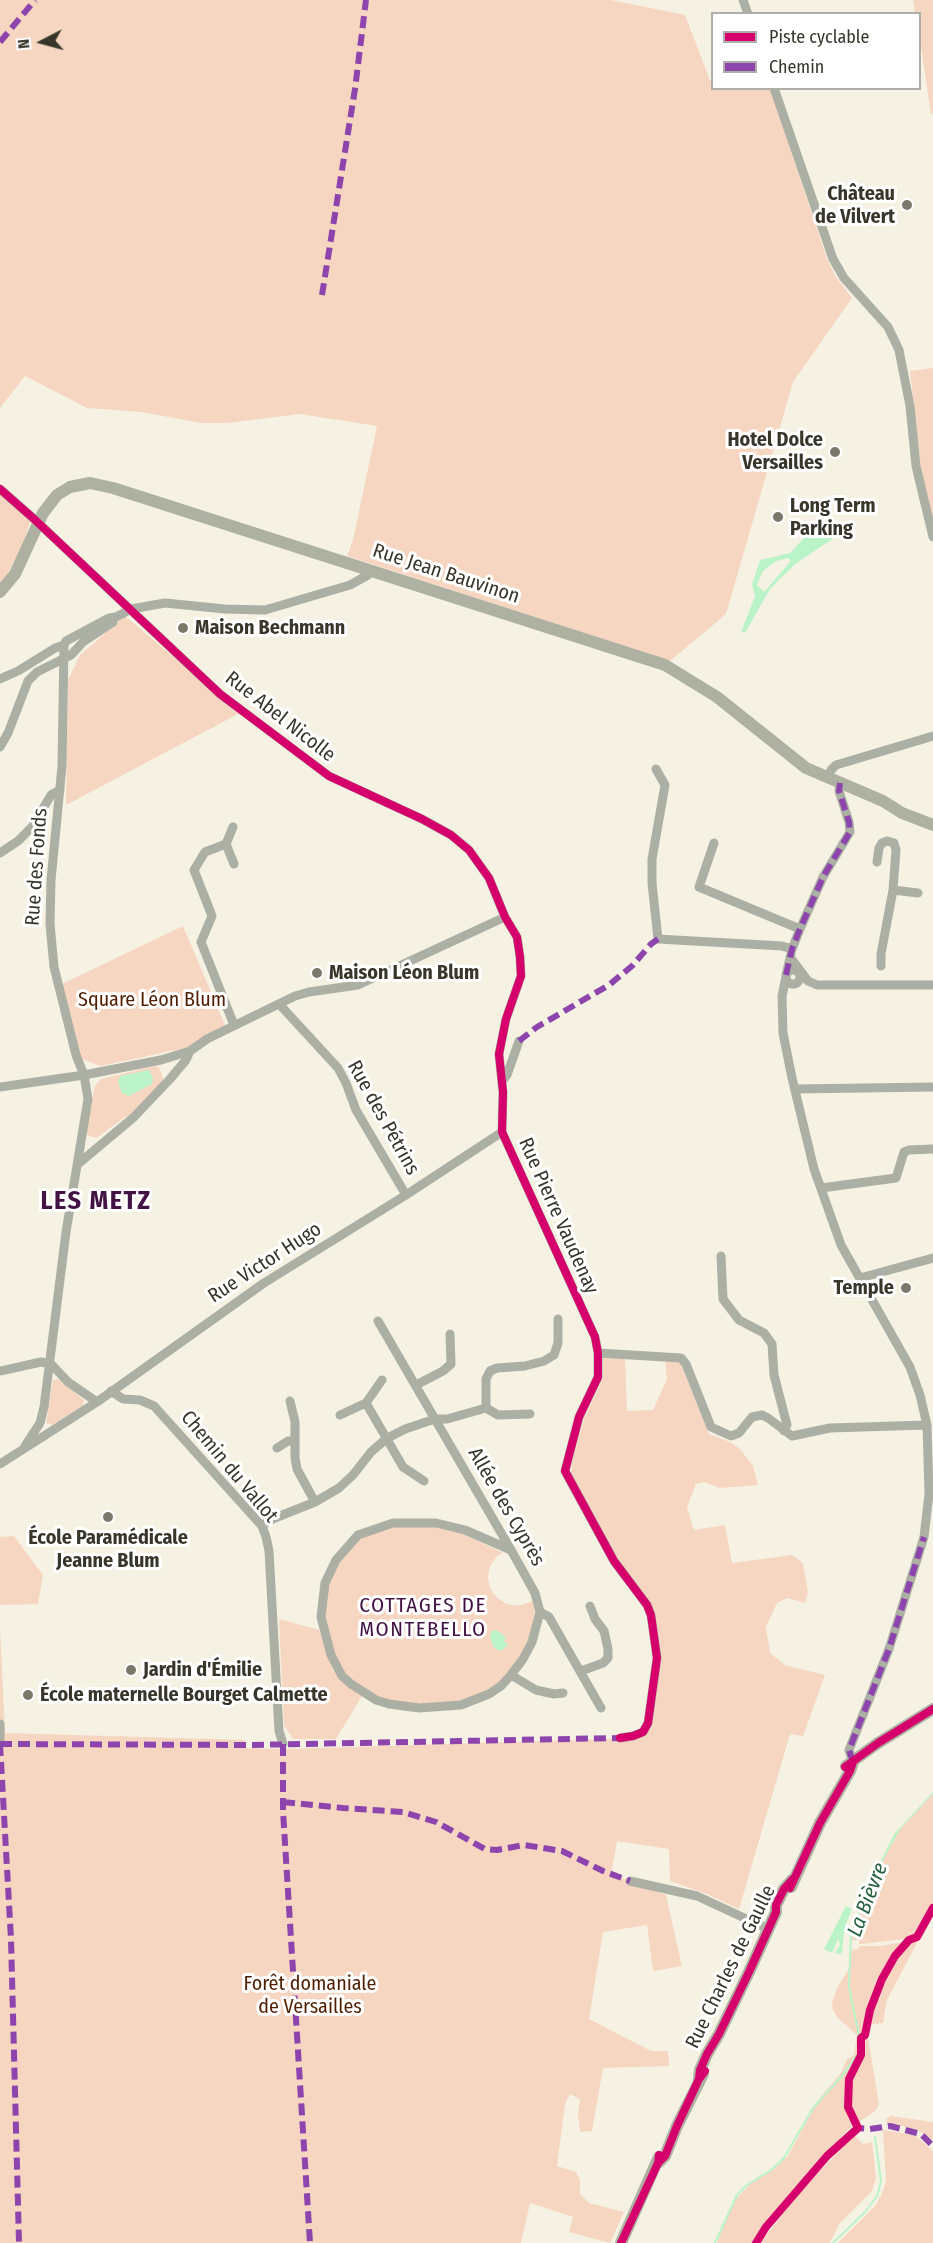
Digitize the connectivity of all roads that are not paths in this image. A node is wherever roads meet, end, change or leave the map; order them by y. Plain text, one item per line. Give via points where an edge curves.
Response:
1 (775, 90) edge
2 (0, 489) edge
3 (39, 523) junction
4 (933, 537) edge
5 (370, 570) junction
6 (0, 592) edge
7 (130, 609) junction
8 (116, 617) junction
9 (64, 645) junction
10 (64, 657) junction
11 (0, 679) edge
12 (933, 736) edge
13 (0, 747) edge
14 (656, 769) dead end
15 (828, 778) junction
16 (840, 783) junction
17 (60, 790) junction
18 (933, 825) edge
19 (232, 827) dead end
20 (714, 843) dead end
21 (226, 844) junction
22 (0, 853) edge
23 (877, 862) dead end
24 (234, 864) dead end
25 (893, 890) junction
26 (918, 893) dead end
27 (505, 917) junction
28 (800, 928) junction
29 (791, 953) junction
30 (798, 970) junction
31 (788, 979) junction
32 (882, 985) junction
33 (933, 985) edge
34 (823, 986) junction
35 (280, 1005) junction
36 (234, 1025) junction
37 (519, 1041) dead end
38 (190, 1051) junction
39 (161, 1060) junction
40 (84, 1075) junction
41 (170, 1080) junction
42 (502, 1082) junction
43 (0, 1085) edge
44 (933, 1087) edge
45 (795, 1089) junction
46 (502, 1132) junction
47 (82, 1136) junction
48 (100, 1144) junction
49 (933, 1149) edge
50 (78, 1164) junction
51 (821, 1188) junction
52 (406, 1195) junction
53 (721, 1256) dead end
54 (933, 1258) edge
55 (860, 1278) junction
56 (558, 1319) dead end
57 (378, 1321) dead end
58 (450, 1334) dead end
59 (598, 1353) junction
60 (51, 1364) junction
61 (0, 1371) edge
62 (382, 1380) dead end
63 (416, 1385) junction
64 (111, 1391) junction
65 (290, 1401) dead end
66 (97, 1402) junction
67 (366, 1403) junction
68 (486, 1408) junction
69 (530, 1414) dead end
70 (340, 1415) dead end
71 (435, 1419) junction
72 (40, 1423) junction
73 (927, 1425) junction
74 (784, 1431) junction
75 (52, 1432) junction
76 (386, 1439) junction
77 (295, 1441) junction
78 (25, 1446) junction
79 (277, 1448) dead end
80 (0, 1464) edge
81 (424, 1481) dead end
82 (315, 1502) junction
83 (262, 1526) junction
84 (511, 1550) junction
85 (590, 1606) dead end
86 (540, 1612) junction
87 (581, 1671) junction
88 (511, 1675) junction
89 (563, 1693) dead end
90 (601, 1708) dead end
91 (933, 1709) edge
92 (0, 1724) edge
93 (620, 1738) dead end
94 (0, 1744) edge
95 (283, 1744) dead end
96 (853, 1762) junction
97 (630, 1881) dead end
98 (768, 1929) junction
99 (621, 2243) edge

1 - 4 street via 833,259 844,278 888,327 899,350 916,466
2 - 3 street, Rue Abel Nicolle
3 - 5 main road, Rue Jean Bauvinon via 57,495 70,487 90,483
3 - 6 main road, Rue Jean Bauvinon via 15,574
3 - 7 street, Rue Abel Nicolle
5 - 7 street via 350,585 265,610 165,603
5 - 15 main road, Rue Jean Bauvinon via 665,664 717,698 806,768
7 - 8 street
7 - 27 street, Rue Abel Nicolle via 220,694 329,776 451,835 469,850 489,878
8 - 9 street
8 - 10 street
9 - 10 street, Rue des Fonds
9 - 11 street
10 - 13 street via 28,681
10 - 17 street, Rue des Fonds
12 - 15 street via 836,765
14 - 29 street via 665,785 652,859 658,939 782,946
15 - 16 main road, Rue Jean Bauvinon
16 - 18 main road, Rue Jean Bauvinon
16 - 28 street via 850,832 823,877
17 - 22 street via 51,795 32,827
17 - 40 street, Rue des Fonds via 51,880 51,936 54,967
19 - 21 street
20 - 28 street via 699,887
21 - 24 street
21 - 36 street via 205,852 194,870 212,916 201,942
23 - 25 street via 882,843 894,843
25 - 26 street
25 - 32 street via 881,954
27 - 35 street via 365,982 309,992
27 - 42 street, Rue Pierre Vaudenay via 517,938 520,976 499,1054
28 - 29 street
29 - 30 street
29 - 31 street
30 - 31 street via 799,981
30 - 34 street via 808,981
31 - 34 street via 812,987
31 - 45 street via 782,991 782,1027
32 - 33 street
32 - 34 street
35 - 36 street
35 - 52 street, Rue des Pétrins via 338,1068 356,1110
36 - 38 street
37 - 42 street
38 - 39 street
38 - 41 street
39 - 40 street
39 - 41 street
40 - 43 street
40 - 47 street, Rue des Fonds via 88,1099
41 - 48 street via 134,1117
42 - 46 street, Rue Pierre Vaudenay
44 - 45 street
45 - 51 street
46 - 52 street, Rue Victor Hugo
46 - 59 street, Rue Pierre Vaudenay via 595,1337
47 - 48 street
47 - 50 street, Rue des Fonds
48 - 50 street
49 - 51 street via 904,1152 896,1178
50 - 60 street, Rue des Fonds
51 - 55 street via 841,1245
52 - 64 street, Rue Victor Hugo via 264,1283
53 - 74 street via 723,1299 739,1320 764,1333 772,1344 774,1376 787,1425
54 - 55 street
55 - 73 street via 910,1367
56 - 68 street via 554,1355 525,1366 490,1371 486,1379
57 - 63 street, Allée des Cyprès
58 - 63 street via 452,1364
59 - 74 street via 681,1358 711,1427 731,1436 752,1417 762,1415
59 - 93 street via 598,1377 579,1417 565,1471 614,1561 651,1615 657,1658 648,1723 643,1732
60 - 61 street via 41,1362
60 - 66 street via 68,1382
60 - 72 street, Rue des Fonds
62 - 67 street
63 - 71 street, Allée des Cyprès
64 - 66 street, Rue Victor Hugo
64 - 83 street, Chemin du Vallot via 123,1399 154,1406
65 - 77 street
66 - 75 street, Rue Victor Hugo
67 - 70 street
67 - 76 street
68 - 69 street via 498,1414
68 - 71 street
71 - 76 street
71 - 84 street, Allée des Cyprès
72 - 75 street
72 - 78 street
73 - 74 street via 830,1428 798,1436
73 - 96 street via 929,1494 924,1537 889,1649 849,1750
75 - 78 street, Rue Victor Hugo
76 - 81 street via 403,1467
76 - 82 street via 339,1488
77 - 79 street
77 - 82 street via 297,1469
78 - 80 street
82 - 83 street
83 - 95 street, Chemin du Vallot via 269,1551 279,1731
84 - 86 street, Allée des Cyprès via 535,1593
84 - 88 street via 465,1530 436,1523 406,1522 374,1528 358,1535 336,1560 325,1583 321,1605 323,1631 336,1666 351,1684 376,1700 402,1707 461,1706 489,1694
85 - 87 street via 604,1630 608,1658
86 - 87 street, Allée des Cyprès via 549,1617
86 - 88 street via 531,1642
87 - 90 street, Allée des Cyprès
88 - 89 street via 536,1690
91 - 96 main road, Rue Charles de Gaulle
92 - 94 street
96 - 98 main road, Rue Charles de Gaulle via 842,1770 830,1792 820,1823 793,1880 776,1905
97 - 98 street via 697,1896
98 - 99 main road, Rue Charles de Gaulle via 677,2126 659,2154

